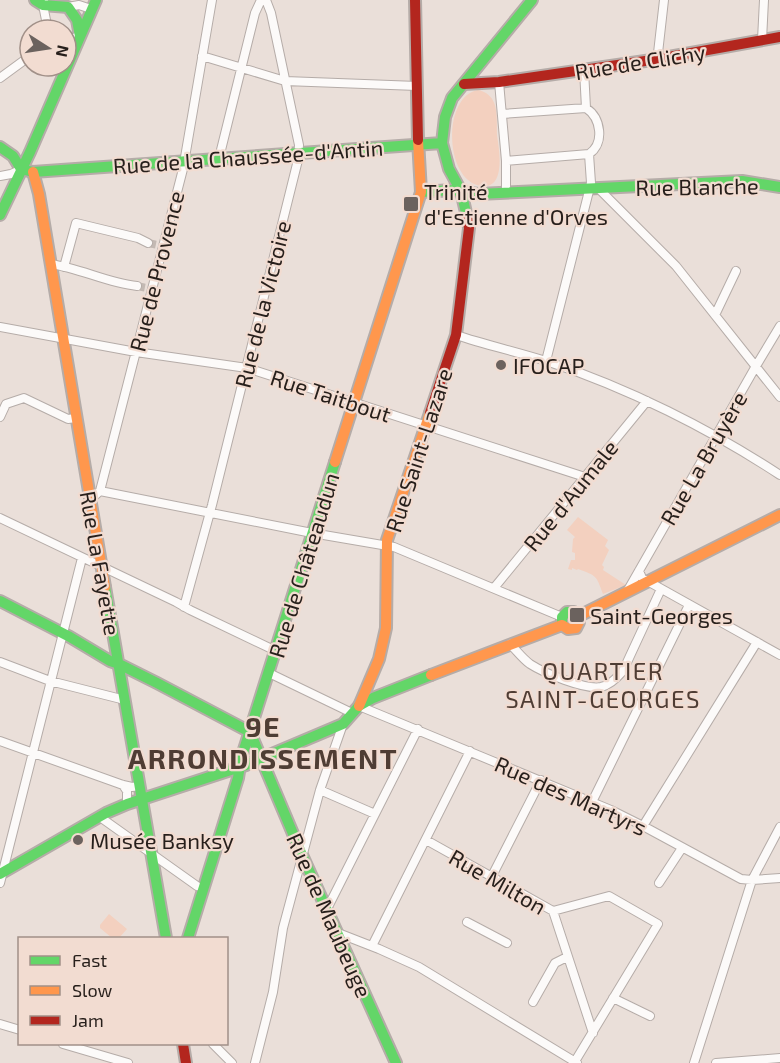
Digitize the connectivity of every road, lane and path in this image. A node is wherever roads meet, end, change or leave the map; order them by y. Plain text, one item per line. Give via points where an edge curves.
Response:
1 (212, 0) edge
2 (261, 0) edge
3 (267, 0) edge
4 (415, 0) edge
5 (532, 0) edge
6 (663, 0) edge
7 (764, 0) edge
8 (41, 2) edge
9 (94, 5) edge
10 (68, 7) junction
11 (45, 18) edge
12 (80, 36) junction
13 (780, 37) edge
14 (762, 40) junction
15 (202, 56) junction
16 (659, 59) junction
17 (18, 65) edge
18 (242, 68) junction
19 (584, 70) junction
20 (0, 78) edge
21 (285, 81) junction
22 (500, 82) junction
23 (464, 84) junction
24 (417, 86) junction
25 (586, 108) junction
26 (502, 114) junction
27 (442, 143) junction
28 (418, 144) junction
29 (5, 150) edge
30 (299, 153) junction
31 (589, 154) junction
32 (219, 158) junction
33 (183, 161) junction
34 (506, 161) junction
35 (21, 169) junction
36 (33, 172) junction
37 (0, 176) edge
38 (780, 187) edge
39 (593, 188) junction
40 (461, 191) junction
41 (421, 192) junction
42 (506, 192) junction
43 (0, 215) edge
44 (148, 243) tunnel mouth
45 (50, 264) junction
46 (64, 267) junction
47 (736, 271) dead end
48 (137, 286) tunnel mouth
49 (715, 315) junction
50 (780, 326) edge
51 (0, 327) edge
52 (456, 335) junction
53 (63, 338) junction
54 (136, 352) junction
55 (546, 361) junction
56 (756, 366) junction
57 (247, 368) junction
58 (780, 397) edge
59 (647, 401) junction
60 (353, 403) junction
61 (0, 417) edge
62 (76, 418) junction
63 (425, 425) junction
64 (716, 436) junction
65 (780, 475) edge
66 (585, 477) junction
67 (100, 490) junction
68 (90, 500) junction
69 (210, 512) junction
70 (780, 515) edge
71 (1, 520) edge
72 (312, 532) junction
73 (387, 546) junction
74 (82, 558) junction
75 (102, 567) junction
76 (639, 571) junction
77 (649, 582) junction
78 (494, 588) junction
79 (662, 589) junction
80 (627, 591) junction
81 (0, 601) edge
82 (689, 605) junction
83 (184, 607) junction
84 (562, 621) junction
85 (63, 633) junction
86 (757, 642) junction
87 (510, 644) junction
88 (276, 651) junction
89 (780, 655) edge
90 (0, 662) edge
91 (119, 664) junction
92 (269, 673) junction
93 (50, 681) junction
94 (125, 700) junction
95 (356, 709) junction
96 (343, 724) junction
97 (418, 729) junction
98 (251, 737) junction
99 (0, 741) edge
100 (470, 751) junction
101 (32, 753) junction
102 (263, 763) junction
103 (240, 767) junction
104 (540, 780) junction
105 (123, 785) junction
106 (140, 786) junction
107 (320, 790) junction
108 (142, 799) junction
109 (592, 802) junction
110 (127, 804) junction
111 (375, 814) junction
112 (100, 817) junction
113 (643, 826) junction
114 (780, 827) edge
115 (426, 840) junction
116 (682, 848) junction
117 (151, 853) junction
118 (302, 855) junction
119 (492, 876) junction
120 (1, 877) edge
121 (780, 878) edge
122 (752, 880) junction
123 (659, 883) dead end
124 (197, 886) dead end
125 (327, 909) junction
126 (553, 911) junction
127 (467, 922) dead end
128 (338, 933) junction
129 (166, 937) edge
130 (189, 937) edge
131 (507, 943) dead end
132 (372, 946) junction
133 (567, 957) junction
134 (614, 998) junction
135 (533, 1002) dead end
136 (650, 1016) dead end
137 (0, 1024) edge
138 (18, 1029) edge
139 (593, 1033) junction
140 (66, 1045) edge
141 (183, 1045) edge
142 (214, 1045) edge
143 (780, 1058) edge
144 (128, 1063) edge
145 (186, 1063) edge
146 (232, 1063) edge
147 (255, 1063) edge
148 (396, 1063) edge
149 (575, 1063) edge
150 (693, 1063) edge
151 (716, 1063) edge

1 - 15 street, Rue de Provence
2 - 18 street
3 - 21 street, Rue de la Victoire
4 - 24 main road
5 - 23 main road
6 - 16 street
7 - 14 street
8 - 10 main road
8 - 11 street
9 - 10 street
9 - 12 main road
10 - 12 main road via 77,20
12 - 35 main road
13 - 14 main road, Rue de Clichy
14 - 16 main road, Rue de Clichy
15 - 18 street
15 - 33 street, Rue de Provence
16 - 19 main road, Rue de Clichy
17 - 20 street
18 - 21 street
18 - 32 street
19 - 22 main road, Rue de Clichy
19 - 25 street
21 - 24 street
21 - 30 street, Rue de la Victoire
22 - 23 main road, Rue de Clichy
22 - 26 street
23 - 27 main road via 447,109
24 - 28 main road
25 - 26 street
25 - 31 street via 597,121 599,133 596,148
26 - 34 street
27 - 28 main road, Rue de la Chaussée-d'Antin
27 - 40 main road, Rue Saint-Lazare via 449,169
28 - 30 main road, Rue de la Chaussée-d'Antin
28 - 41 main road
29 - 35 main road via 16,158
30 - 32 main road, Rue de la Chaussée-d'Antin
30 - 57 street, Rue de la Victoire
31 - 34 street
31 - 39 street
32 - 33 main road, Rue de la Chaussée-d'Antin
33 - 36 main road, Rue de la Chaussée-d'Antin
33 - 54 street, Rue de Provence
34 - 42 street
35 - 36 main road, Rue de la Chaussée-d'Antin
35 - 37 street
35 - 43 main road
36 - 45 main road, Rue La Fayette
38 - 39 main road, Rue Blanche via 742,181
39 - 42 main road, Rue Blanche
39 - 49 street via 676,266
39 - 55 street
40 - 41 main road, Rue Blanche
40 - 42 main road, Rue Blanche
40 - 52 main road, Rue Saint-Lazare via 469,228
41 - 60 main road, Rue de Châteaudun
44 - 46 street via 76,223
45 - 46 street
45 - 53 main road, Rue La Fayette
46 - 48 street
47 - 49 street
49 - 56 street
50 - 56 street, Rue La Bruyère
51 - 53 street, Rue Taitbout
52 - 55 street
52 - 63 main road, Rue Saint-Lazare
53 - 54 street, Rue Taitbout
53 - 62 main road, Rue La Fayette
54 - 57 street, Rue Taitbout
54 - 67 street, Rue de Provence
55 - 59 street
56 - 58 street
56 - 64 street, Rue La Bruyère
57 - 60 street, Rue Taitbout
57 - 69 street, Rue de la Victoire
59 - 64 street
59 - 66 street, Rue d'Aumale
60 - 63 street, Rue Taitbout
60 - 72 main road, Rue de Châteaudun
61 - 62 street via 6,404 24,398 68,419
62 - 68 main road, Rue La Fayette
63 - 66 street, Rue Taitbout
63 - 73 main road, Rue Saint-Lazare
64 - 65 street
64 - 76 street, Rue La Bruyère
66 - 78 street, Rue d'Aumale
67 - 68 street
67 - 69 street
68 - 75 main road, Rue La Fayette
69 - 72 street
69 - 83 street, Rue de la Victoire
70 - 77 main road
71 - 74 street
72 - 73 street
72 - 88 main road, Rue de Châteaudun
73 - 78 street
73 - 95 main road, Rue Saint-Lazare via 384,639
74 - 75 street
74 - 85 street
75 - 83 street
75 - 91 main road, Rue La Fayette
76 - 77 street
76 - 80 street, Rue La Bruyère
77 - 79 street
77 - 80 main road
78 - 84 street
79 - 82 street
79 - 87 street via 622,670 615,680 602,687 589,687 546,673
80 - 84 main road via 579,616 576,628 570,630
81 - 85 main road
82 - 86 street
82 - 109 street
83 - 88 street
84 - 87 main road
85 - 91 main road
85 - 93 street
86 - 89 street
86 - 113 street
87 - 95 main road via 374,698
88 - 92 main road, Rue de Châteaudun
90 - 93 street
91 - 94 main road, Rue La Fayette
91 - 98 main road
92 - 95 street, Rue des Martyrs
92 - 98 main road, Rue de Châteaudun
93 - 94 street
93 - 101 street
94 - 106 main road, Rue La Fayette
95 - 96 main road
95 - 97 street, Rue des Martyrs
96 - 102 main road
96 - 107 street
97 - 100 street, Rue des Martyrs
97 - 111 street
98 - 102 main road, Rue de Maubeuge
98 - 103 main road, Rue de Châteaudun
99 - 101 street
100 - 104 street, Rue des Martyrs
100 - 115 street
101 - 105 street
101 - 120 street
102 - 103 main road
102 - 118 main road, Rue de Maubeuge
103 - 108 main road
103 - 130 main road, Rue de Châteaudun
104 - 109 street, Rue des Martyrs
104 - 119 street
105 - 106 street
105 - 110 street
106 - 108 main road, Rue La Fayette
107 - 111 street
107 - 118 street
108 - 110 main road
108 - 117 main road, Rue La Fayette
109 - 113 street, Rue des Martyrs
110 - 112 main road
111 - 125 street
112 - 117 street
112 - 120 main road
113 - 116 street, Rue des Martyrs
114 - 122 street
115 - 119 street, Rue Milton
115 - 132 street
116 - 122 street, Rue des Martyrs via 741,879
116 - 123 street
117 - 124 street
117 - 129 main road, Rue La Fayette
118 - 125 main road, Rue de Maubeuge
118 - 147 street
119 - 126 street, Rue Milton
121 - 122 street, Rue des Martyrs
122 - 150 street
125 - 128 main road, Rue de Maubeuge
126 - 133 street, Rue Milton
126 - 134 street via 609,896 658,924
127 - 131 street
128 - 132 street
128 - 148 main road, Rue de Maubeuge
132 - 149 street via 419,967
133 - 135 street via 555,963
133 - 139 street, Rue Milton
134 - 136 street
134 - 139 street
137 - 138 street
139 - 149 street
140 - 144 street
141 - 145 main road
142 - 146 street
143 - 151 street

